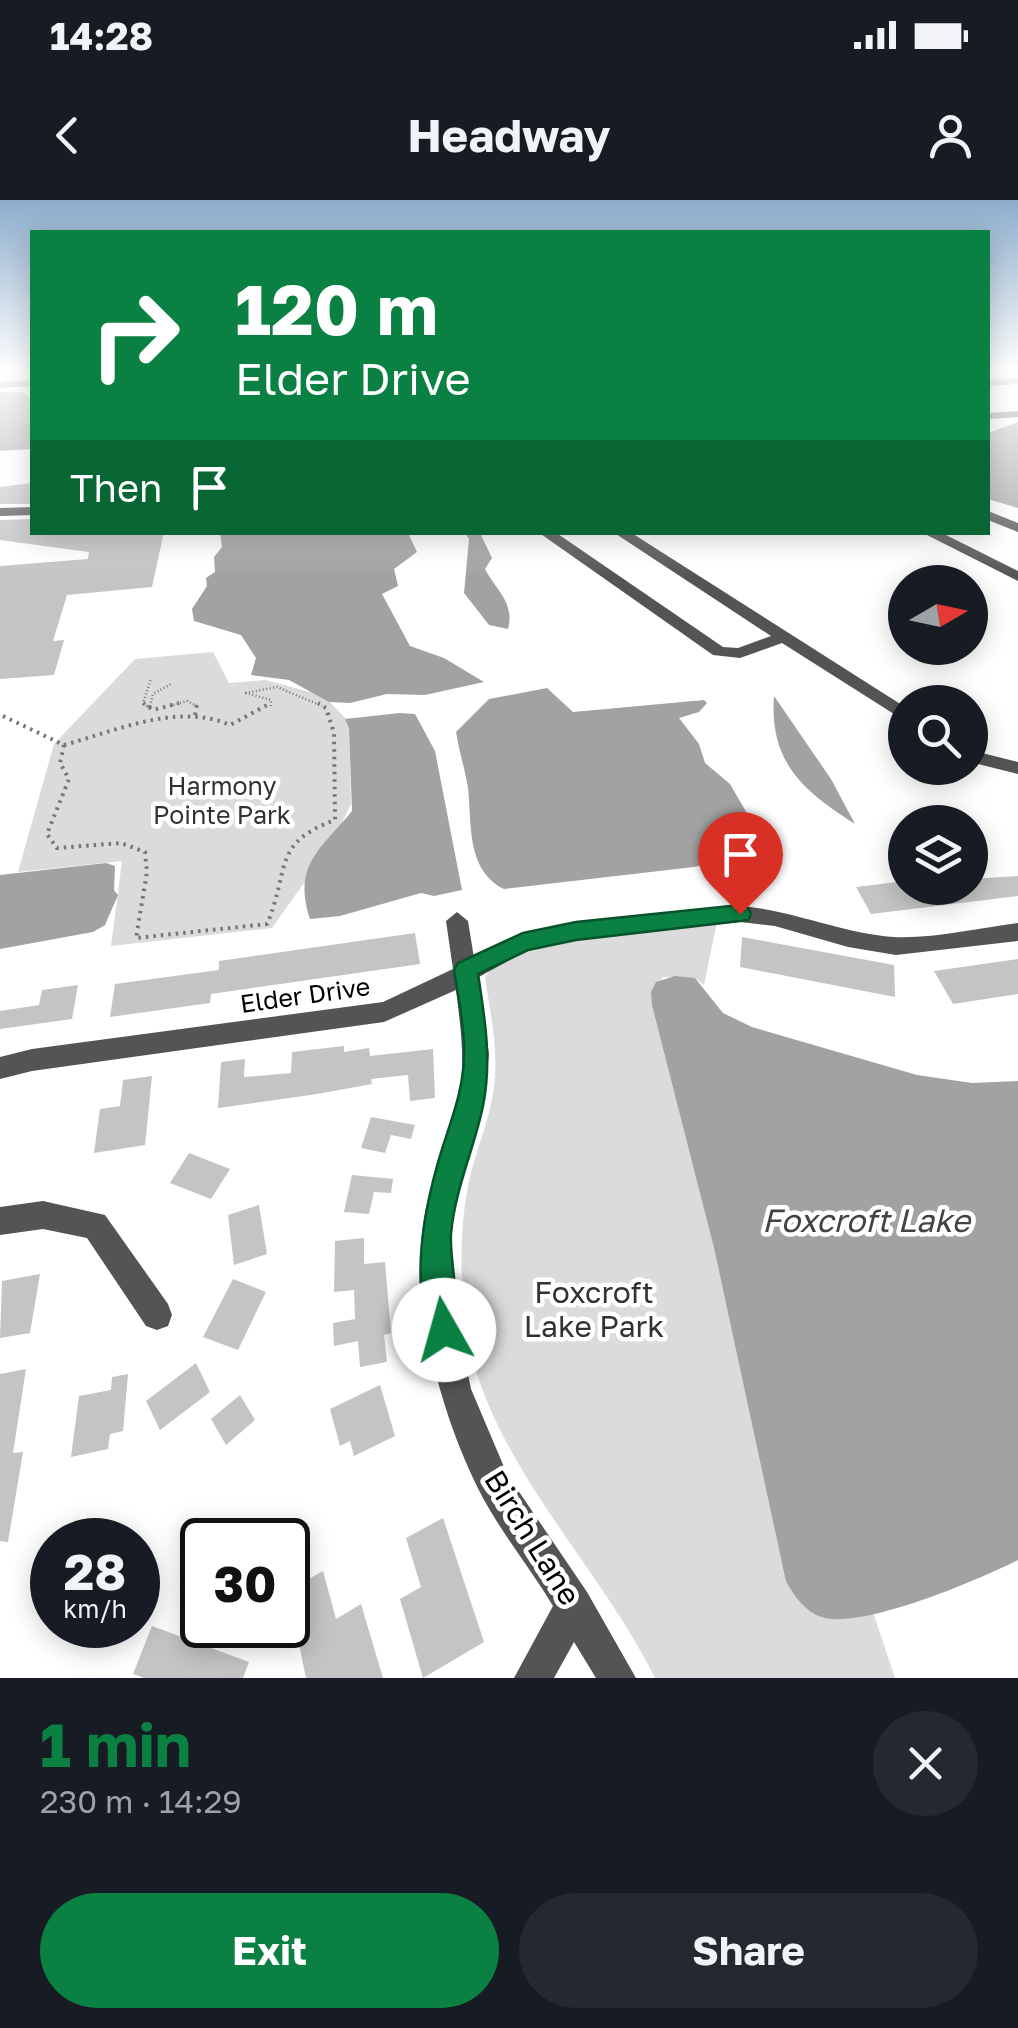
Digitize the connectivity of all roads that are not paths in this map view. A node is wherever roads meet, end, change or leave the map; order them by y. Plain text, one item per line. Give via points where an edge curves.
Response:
1 (30, 511) edge
2 (0, 512) edge
3 (990, 516) edge
4 (990, 528) edge
5 (1018, 528) edge
6 (549, 535) edge
7 (625, 535) edge
8 (934, 535) edge
9 (1018, 540) edge
10 (1018, 577) edge
11 (784, 637) junction
12 (888, 703) edge
13 (988, 760) edge
14 (1018, 768) edge
15 (456, 921) dead end
16 (1018, 932) edge
17 (466, 970) junction
18 (0, 1068) edge
19 (0, 1221) edge
20 (157, 1315) dead end
21 (574, 1605) junction
22 (533, 1678) edge
23 (617, 1678) edge

1 - 2 street
3 - 5 street
4 - 9 street
6 - 11 street via 720,652 740,653
7 - 11 street
8 - 10 street
11 - 12 street
13 - 14 street
15 - 17 street, Birch Lane
16 - 17 street, Elder Drive via 896,946 740,914 576,931 523,942
17 - 18 street, Elder Drive via 384,1012
17 - 21 street, Birch Lane via 477,1054 436,1234 438,1301 455,1390 494,1486
19 - 20 street via 43,1215 95,1225
21 - 22 street
21 - 23 street, Birch Lane

